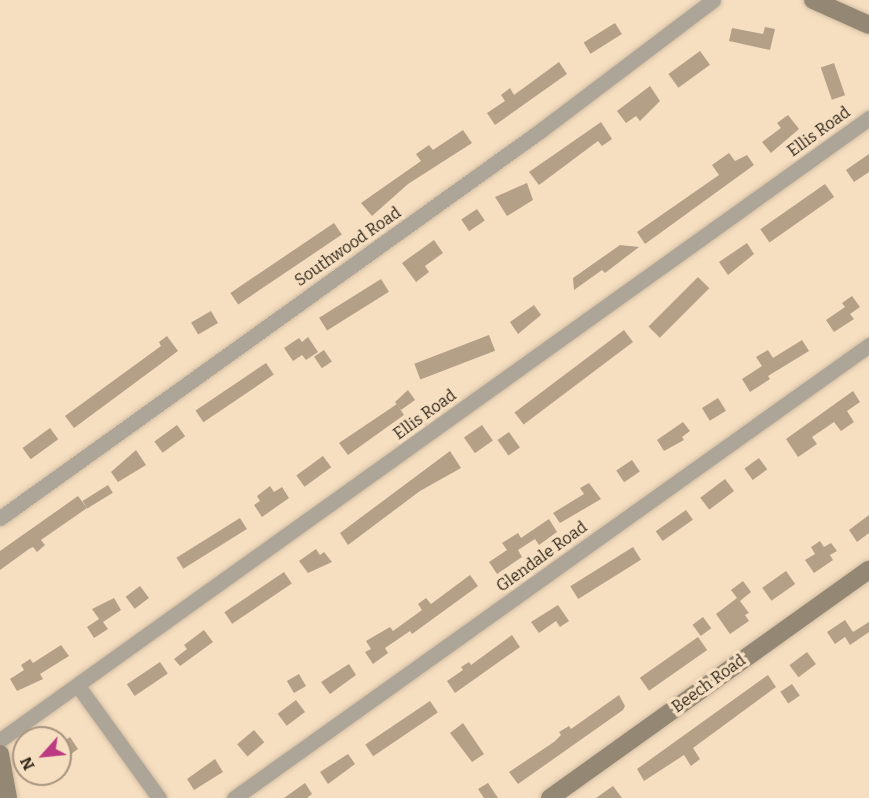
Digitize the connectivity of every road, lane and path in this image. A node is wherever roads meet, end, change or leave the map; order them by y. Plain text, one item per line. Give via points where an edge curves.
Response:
1 (713, 0) edge
2 (813, 0) edge
3 (869, 24) edge
4 (869, 118) edge
5 (869, 345) edge
6 (0, 518) edge
7 (869, 570) edge
8 (78, 686) junction
9 (0, 740) edge
10 (0, 754) edge
11 (8, 798) edge
12 (159, 798) edge
13 (234, 798) edge
14 (549, 798) edge

1 - 6 street, Southwood Road via 540,131
2 - 3 street
4 - 8 street, Ellis Road
5 - 13 street, Glendale Road
7 - 14 street, Beech Road
8 - 9 street, Ellis Road
8 - 12 street
10 - 11 street

